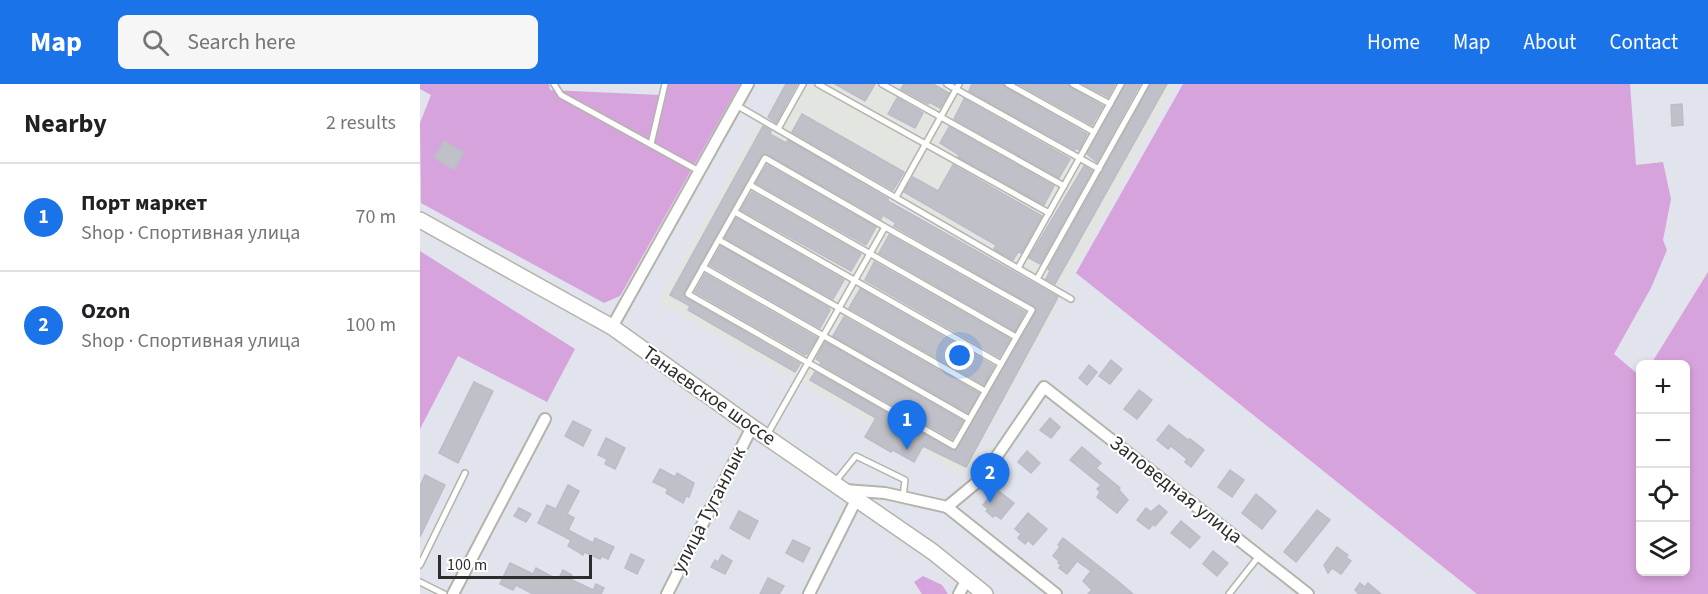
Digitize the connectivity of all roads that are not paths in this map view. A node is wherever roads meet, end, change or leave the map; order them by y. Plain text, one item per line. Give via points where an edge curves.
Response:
1 (554, 84) edge
2 (665, 84) edge
3 (748, 84) edge
4 (803, 84) edge
5 (818, 84) edge
6 (882, 84) edge
7 (947, 84) edge
8 (1008, 84) edge
9 (1073, 84) edge
10 (1121, 84) edge
11 (1146, 84) edge
12 (958, 87) edge
13 (1110, 104) junction
14 (736, 105) junction
15 (941, 117) junction
16 (778, 129) junction
17 (1094, 132) junction
18 (651, 144) junction
19 (926, 144) junction
20 (1080, 158) junction
21 (1099, 169) junction
22 (699, 171) junction
23 (750, 185) junction
24 (1064, 186) junction
25 (896, 197) junction
26 (735, 212) junction
27 (1049, 213) junction
28 (420, 220) edge
29 (885, 227) junction
30 (719, 240) junction
31 (870, 254) junction
32 (703, 267) junction
33 (1018, 268) junction
34 (1037, 279) junction
35 (854, 281) junction
36 (1071, 299) dead end
37 (839, 308) junction
38 (612, 327) junction
39 (823, 336) junction
40 (1016, 337) junction
41 (808, 363) junction
42 (1001, 364) junction
43 (985, 391) junction
44 (545, 419) dead end
45 (969, 419) junction
46 (752, 427) junction
47 (766, 436) junction
48 (465, 473) dead end
49 (845, 490) junction
50 (903, 497) junction
51 (947, 507) junction
52 (1259, 556) junction
53 (420, 566) edge
54 (967, 579) junction
55 (420, 582) edge
56 (444, 594) edge
57 (453, 594) edge
58 (667, 594) edge
59 (809, 594) edge
60 (958, 594) edge
61 (985, 594) edge
62 (1056, 594) edge
63 (1229, 594) edge
64 (1308, 594) edge

1 - 18 lane via 561,94
2 - 18 lane
3 - 14 street
4 - 16 lane
5 - 19 lane
6 - 15 lane
7 - 12 lane
8 - 17 lane
9 - 13 lane
10 - 13 lane
11 - 21 lane
12 - 15 lane
12 - 20 lane
13 - 17 lane
14 - 16 lane
14 - 22 street
15 - 19 lane
15 - 24 lane
16 - 25 lane
17 - 20 lane
18 - 22 lane
19 - 25 lane
19 - 27 lane
20 - 21 lane
20 - 24 lane
21 - 34 lane
22 - 38 street
23 - 26 lane
23 - 29 lane via 765,158
23 - 31 lane
24 - 27 lane
25 - 33 lane
26 - 30 lane
26 - 35 lane
27 - 33 lane
28 - 38 street, Танаевское шоссе
29 - 31 lane
29 - 40 lane via 1032,310
30 - 32 lane
30 - 37 lane
31 - 35 lane
31 - 40 lane
32 - 39 lane
32 - 41 lane via 688,294
33 - 34 lane
34 - 36 lane
35 - 37 lane
35 - 42 lane
37 - 39 lane
37 - 43 lane
38 - 46 street, Танаевское шоссе
39 - 41 lane
39 - 45 lane
40 - 42 lane
41 - 45 lane via 954,446
41 - 47 lane
42 - 43 lane
43 - 45 lane
44 - 57 street
46 - 47 street, Танаевское шоссе
46 - 58 street, улица Туганлык
47 - 49 street, Танаевское шоссе
48 - 53 lane
49 - 50 street
49 - 50 lane via 856,456 905,480
49 - 54 street, Танаевское шоссе
49 - 59 street
50 - 51 street
51 - 52 street, Заповедная улица via 982,478 1044,387
51 - 62 street
52 - 63 lane
52 - 64 street, Заповедная улица
54 - 60 street
54 - 61 street, Танаевское шоссе
55 - 56 lane

